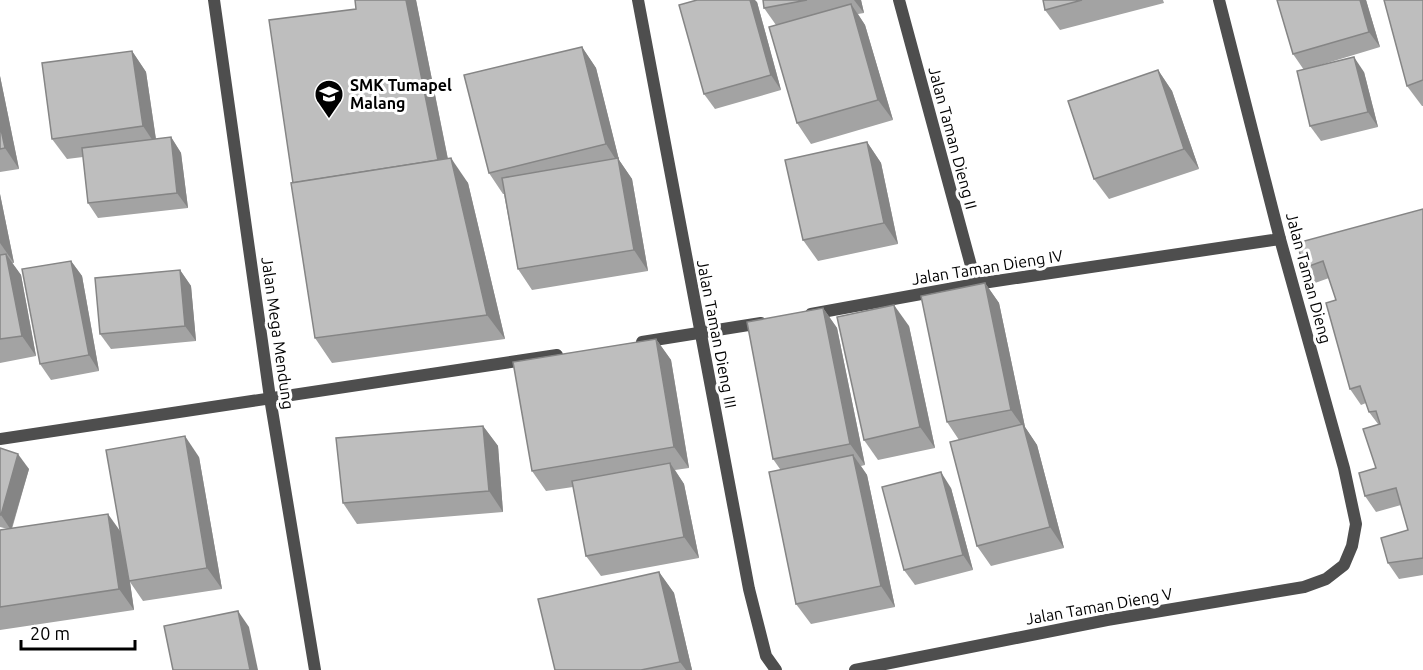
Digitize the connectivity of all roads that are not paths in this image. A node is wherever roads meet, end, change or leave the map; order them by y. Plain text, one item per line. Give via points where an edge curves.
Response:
1 (214, 0) edge
2 (638, 0) edge
3 (899, 0) edge
4 (1219, 0) edge
5 (1280, 239) junction
6 (976, 284) junction
7 (803, 315) edge
8 (769, 321) edge
9 (700, 334) junction
10 (630, 344) edge
11 (573, 353) edge
12 (270, 398) junction
13 (0, 439) edge
14 (1344, 565) joint
15 (315, 670) edge
16 (776, 670) edge
17 (855, 670) edge

1 - 12 street, Jalan Mega Mendung
2 - 9 street, Jalan Taman Dieng III
3 - 6 street, Jalan Taman Dieng II
4 - 5 street, Jalan Taman Dieng
5 - 6 street, Jalan Taman Dieng IV
5 - 14 street, Jalan Taman Dieng via 1356,524
6 - 7 street, Jalan Taman Dieng IV
8 - 9 street
9 - 10 street
9 - 16 street, Jalan Taman Dieng III via 749,589 764,648
11 - 12 street
12 - 13 street
12 - 15 street, Jalan Mega Mendung
14 - 17 street, Jalan Taman Dieng V via 1326,579 1304,587 1107,620

